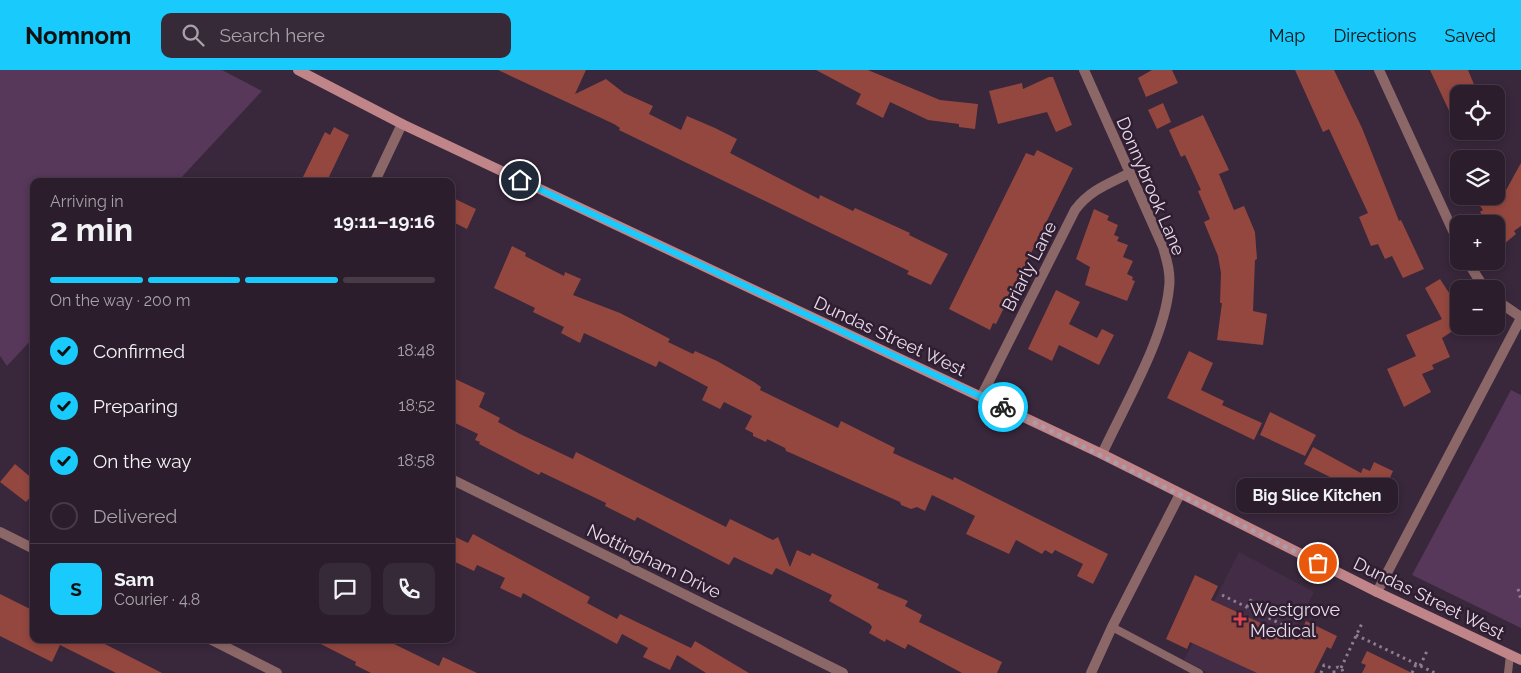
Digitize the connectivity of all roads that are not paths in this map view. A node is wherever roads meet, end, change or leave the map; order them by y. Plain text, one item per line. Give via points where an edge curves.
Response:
1 (298, 70) edge
2 (1084, 70) edge
3 (1379, 70) edge
4 (402, 124) junction
5 (1130, 173) junction
6 (376, 178) edge
7 (1450, 224) edge
8 (1505, 306) edge
9 (1521, 318) edge
10 (981, 397) junction
11 (1102, 454) junction
12 (455, 480) edge
13 (1180, 494) junction
14 (0, 532) edge
15 (30, 548) edge
16 (1378, 592) junction
17 (1112, 627) junction
18 (218, 643) edge
19 (1510, 655) junction
20 (1521, 660) edge
21 (277, 673) edge
22 (843, 673) edge
23 (1091, 673) edge
24 (1199, 673) edge
25 (1508, 673) edge

1 - 4 main road, Dundas Street West
2 - 5 street, Donnybrook Lane
3 - 7 street
4 - 6 street
4 - 10 main road, Dundas Street West
5 - 10 street, Briarly Lane via 1094,190 1075,210
5 - 11 street, Donnybrook Lane via 1163,247 1170,286 1162,327
8 - 9 street
9 - 16 street
10 - 11 main road, Dundas Street West
11 - 13 main road, Dundas Street West
12 - 22 street, Nottingham Drive
13 - 16 main road, Dundas Street West
13 - 17 street
14 - 15 street
16 - 19 main road, Dundas Street West
17 - 23 street
17 - 24 lane
18 - 21 street
19 - 20 main road, Dundas Street West
19 - 25 lane

